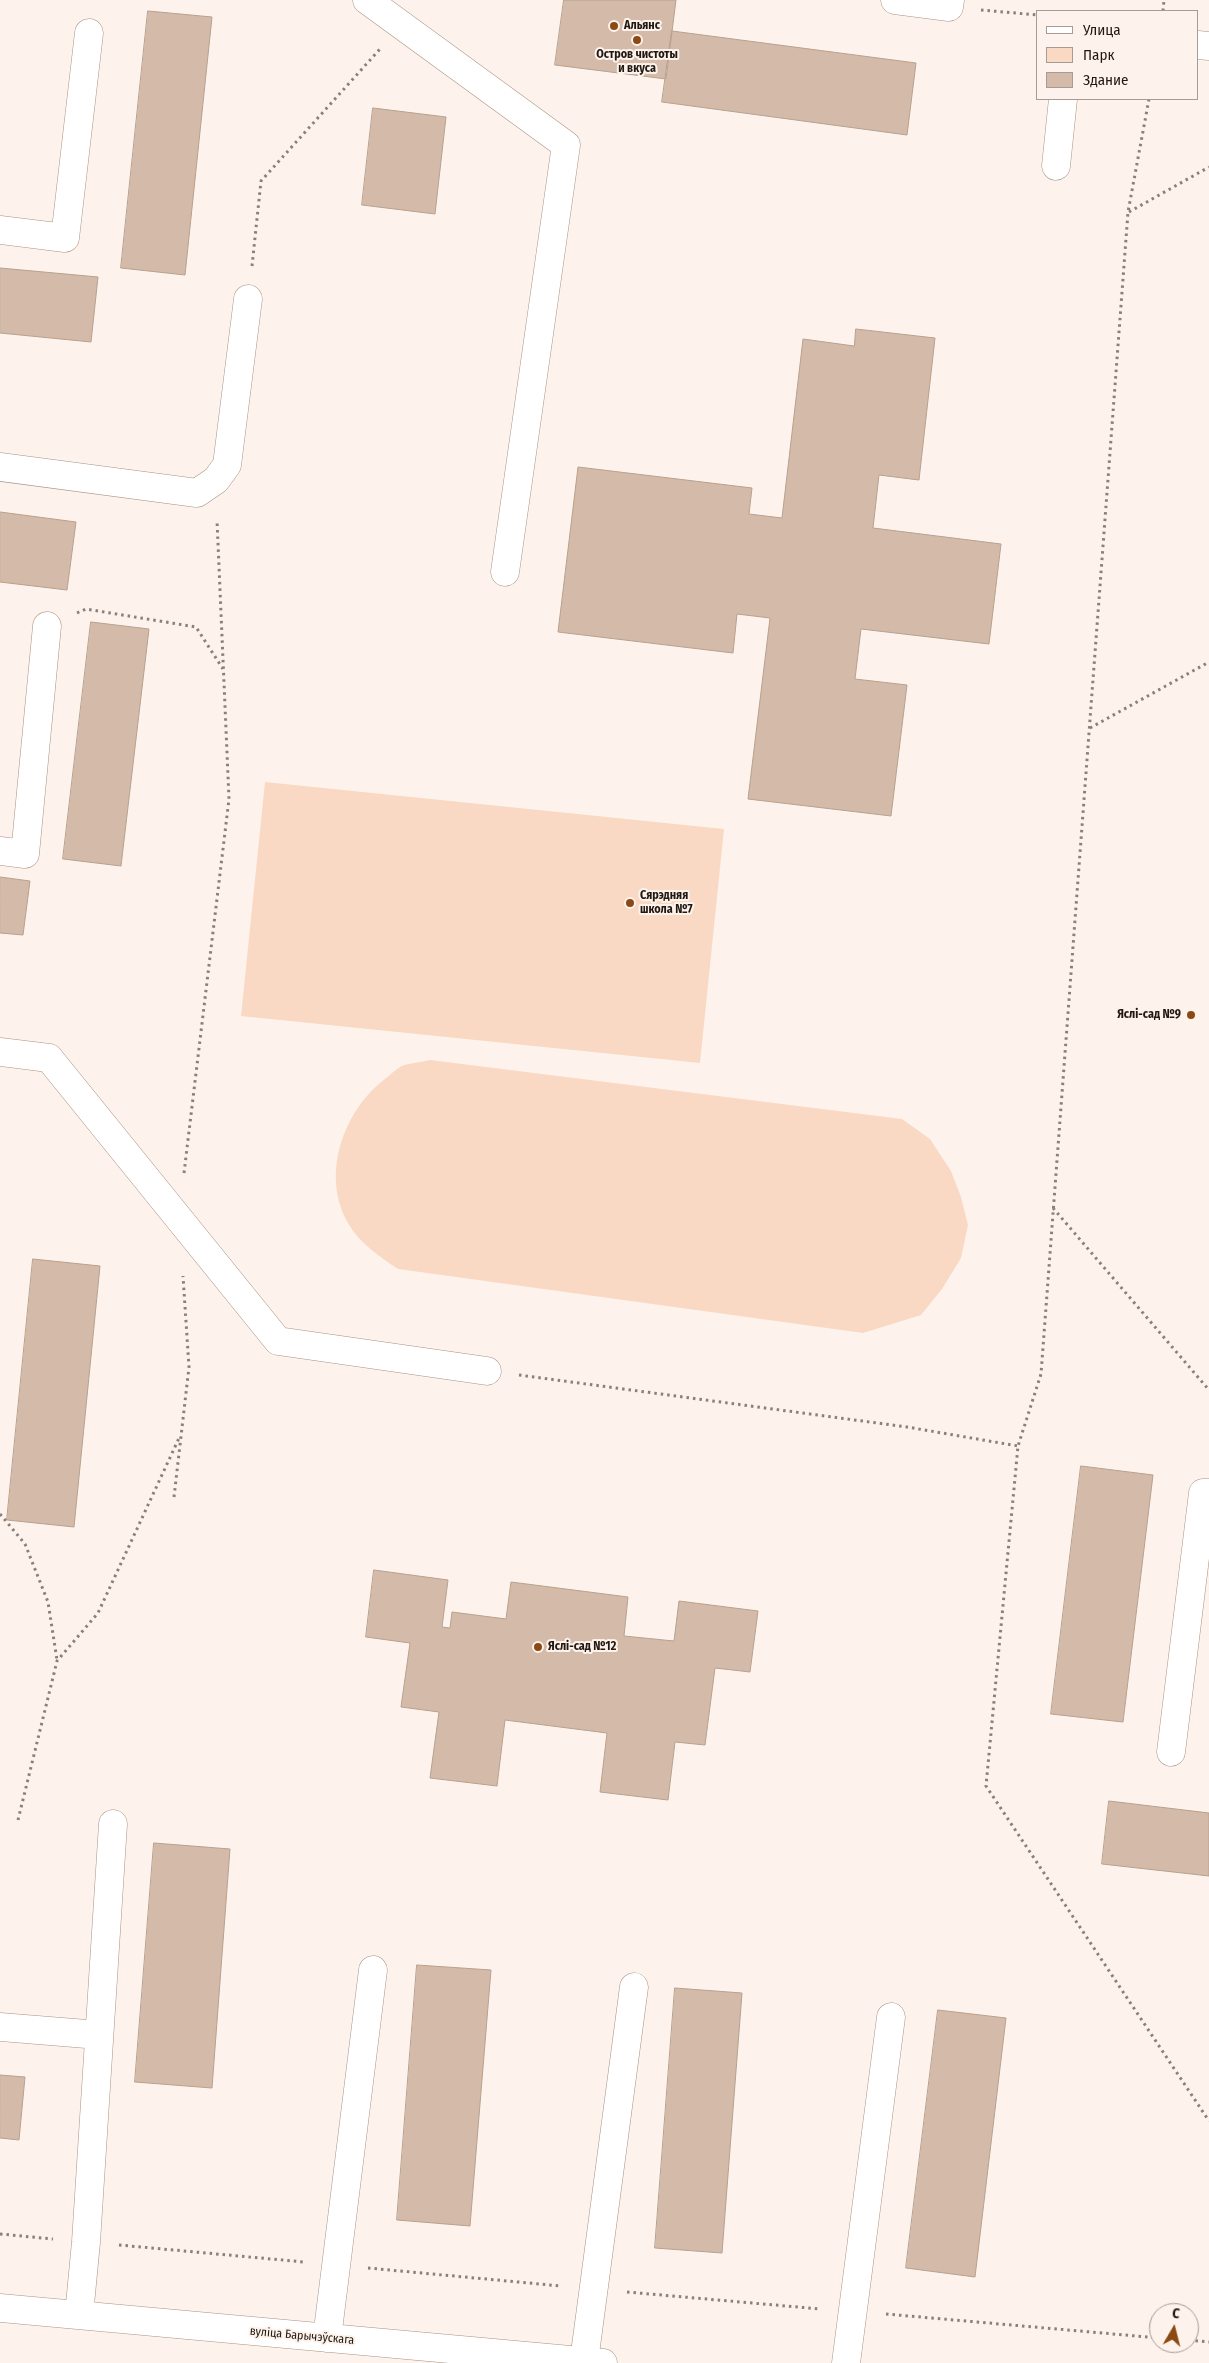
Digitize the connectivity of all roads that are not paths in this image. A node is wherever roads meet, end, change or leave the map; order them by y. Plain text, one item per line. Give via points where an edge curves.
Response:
1 (367, 0) edge
2 (895, 0) edge
3 (950, 3) edge
4 (89, 32) dead end
5 (1062, 100) edge
6 (1056, 166) dead end
7 (0, 230) edge
8 (248, 299) road end
9 (0, 467) edge
10 (505, 572) dead end
11 (47, 626) road end
12 (0, 851) edge
13 (0, 1052) edge
14 (487, 1371) road end
15 (1209, 1493) edge
16 (1171, 1752) dead end
17 (113, 1824) dead end
18 (373, 1970) dead end
19 (634, 1987) dead end
20 (892, 2017) dead end
21 (0, 2027) edge
22 (98, 2035) junction
23 (0, 2308) edge
24 (79, 2315) junction
25 (327, 2338) junction
26 (429, 2355) edge
27 (594, 2362) edge
28 (846, 2363) edge

1 - 10 street via 566,145
2 - 3 street
4 - 7 street via 65,238
5 - 6 street
8 - 9 street via 226,465 216,480 197,493
11 - 12 street via 25,854
13 - 14 street via 49,1058 278,1340
15 - 16 street via 1203,1493
17 - 22 street
18 - 25 street
19 - 27 street
20 - 28 street
21 - 22 street
22 - 24 street
23 - 24 street, вуліца Барычэўскага
24 - 25 street, вуліца Барычэўскага
25 - 26 street, вуліца Барычэўскага
26 - 27 street, вуліца Барычэўскага

